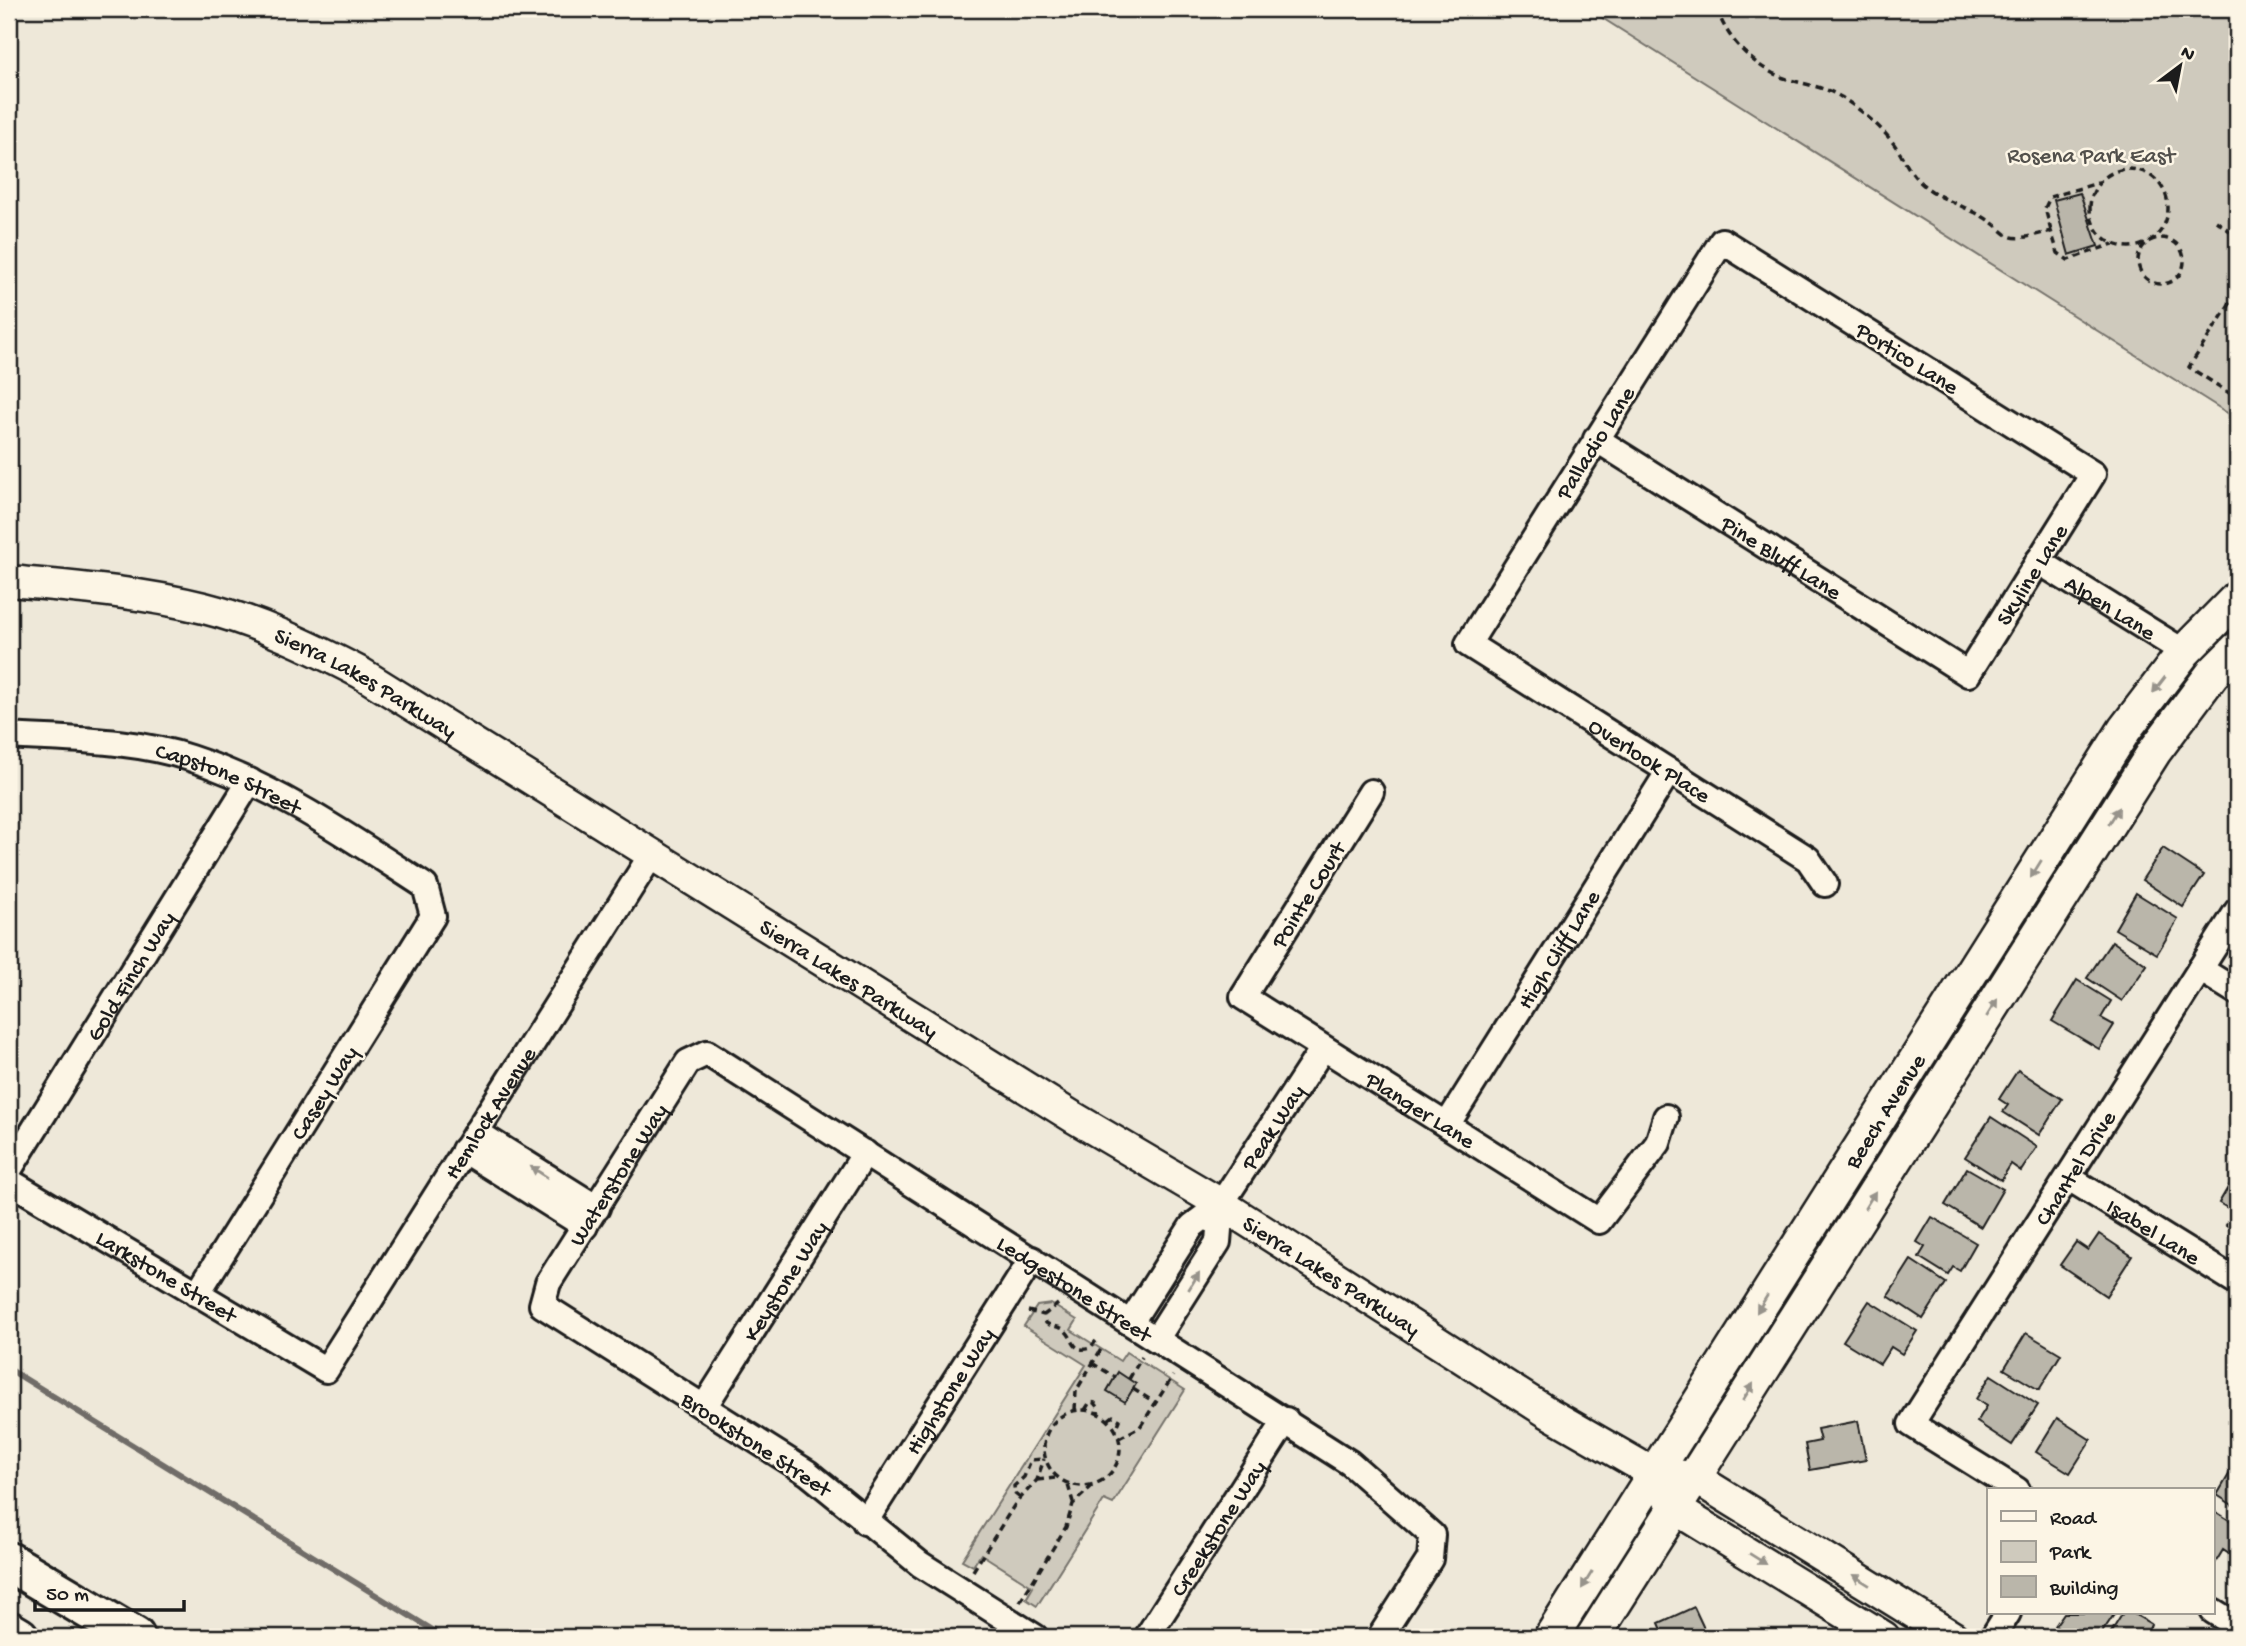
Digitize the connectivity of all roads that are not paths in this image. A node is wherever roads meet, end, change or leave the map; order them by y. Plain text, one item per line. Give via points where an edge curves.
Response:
1 (1722, 241) joint
2 (1596, 439) junction
3 (2093, 474) joint
4 (2038, 561) junction
5 (9, 581) edge
6 (2237, 598) edge
7 (1468, 644) joint
8 (2237, 649) edge
9 (2184, 652) junction
10 (1968, 674) joint
11 (9, 736) edge
12 (1669, 771) junction
13 (250, 781) junction
14 (1371, 792) dead end
15 (652, 854) junction
16 (1825, 884) dead end
17 (425, 886) joint
18 (2237, 911) edge
19 (2200, 969) junction
20 (2237, 992) edge
21 (1243, 997) joint
22 (1323, 1048) junction
23 (707, 1054) joint
24 (1666, 1117) dead end
25 (1447, 1125) junction
26 (470, 1141) junction
27 (865, 1153) junction
28 (9, 1170) edge
29 (2069, 1178) junction
30 (9, 1181) edge
31 (1221, 1203) junction
32 (591, 1217) junction
33 (1031, 1259) junction
34 (2237, 1282) edge
35 (197, 1294) junction
36 (542, 1305) joint
37 (1131, 1322) junction
38 (1150, 1348) junction
39 (326, 1370) joint
40 (704, 1408) junction
41 (1286, 1420) junction
42 (1653, 1473) junction
43 (1694, 1477) junction
44 (2014, 1488) edge
45 (1674, 1508) junction
46 (865, 1522) junction
47 (9, 1562) edge
48 (2214, 1612) edge
49 (2007, 1614) edge
50 (2237, 1626) edge
51 (9, 1631) edge
52 (19, 1637) edge
53 (135, 1637) edge
54 (1035, 1637) edge
55 (1147, 1637) edge
56 (1381, 1637) edge
57 (1550, 1637) edge
58 (1593, 1637) edge
59 (1884, 1637) edge
60 (1953, 1637) edge
61 (1993, 1637) edge

1 - 2 street, Palladio Lane
1 - 3 street, Portico Lane
2 - 7 street, Palladio Lane
2 - 10 street, Pine Bluff Lane
3 - 4 street, Skyline Lane
4 - 9 street, Alpen Lane
4 - 10 street, Skyline Lane
5 - 15 street, Sierra Lakes Parkway via 117,591 205,608 268,629 361,673
6 - 9 main road, Beech Avenue
7 - 12 street, Overlook Place
43 -> 8 main road, Beech Avenue via 2154,752 2213,673
9 -> 42 main road, Beech Avenue via 2125,729
11 - 13 street, Capstone Street via 130,746 187,757
12 - 16 street, Overlook Place via 1808,859
12 - 25 street, High Cliff Lane
13 - 17 street, Capstone Street via 282,795
13 - 28 street, Gold Finch Way
14 - 21 street, Pointe Court
15 - 26 street, Hemlock Avenue
15 - 31 street, Sierra Lakes Parkway via 1073,1117
17 - 35 street, Casey Way via 433,916
18 - 19 street, Chantel Drive
19 - 20 street
19 - 29 street, Chantel Drive
21 - 22 street, Planger Lane
22 - 25 street, Planger Lane
22 - 31 street, Peak Way
23 - 27 street, Ledgestone Street
23 - 32 street, Waterstone Way via 688,1062
24 - 25 street, Planger Lane via 1658,1143 1599,1221
26 - 32 street
26 - 39 street, Hemlock Avenue
27 - 33 street, Ledgestone Street
27 - 40 street, Keystone Way
29 - 34 street, Isabel Lane
29 - 44 street, Chantel Drive via 1911,1424
30 - 35 street, Larkstone Street
31 - 37 street, Peak Way via 1192,1226
38 -> 31 street, Peak Way via 1218,1242
31 - 42 street, Sierra Lakes Parkway via 1469,1365
32 - 36 street, Waterstone Way via 548,1283
33 - 37 street, Ledgestone Street
33 - 46 street, Highstone Way
35 - 39 street, Larkstone Street
36 - 40 street, Brookstone Street
37 - 38 street, Ledgestone Street
38 - 41 street, Ledgestone Street
40 - 46 street, Brookstone Street via 807,1473
41 - 55 street, Creekstone Way
41 - 56 street, Ledgestone Street via 1350,1463 1432,1535 1430,1559
42 - 43 street, Sierra Lakes Parkway
42 - 45 street, Sierra Lakes Parkway
42 -> 57 main road, Beech Avenue
43 - 45 main road, Beech Avenue
60 -> 43 street, Sierra Lakes Parkway
45 - 58 main road, Beech Avenue
45 -> 59 street, Sierra Lakes Parkway
46 - 54 street, Brookstone Street via 920,1564
47 - 53 highway
48 - 50 street
49 - 61 street
51 - 52 highway

